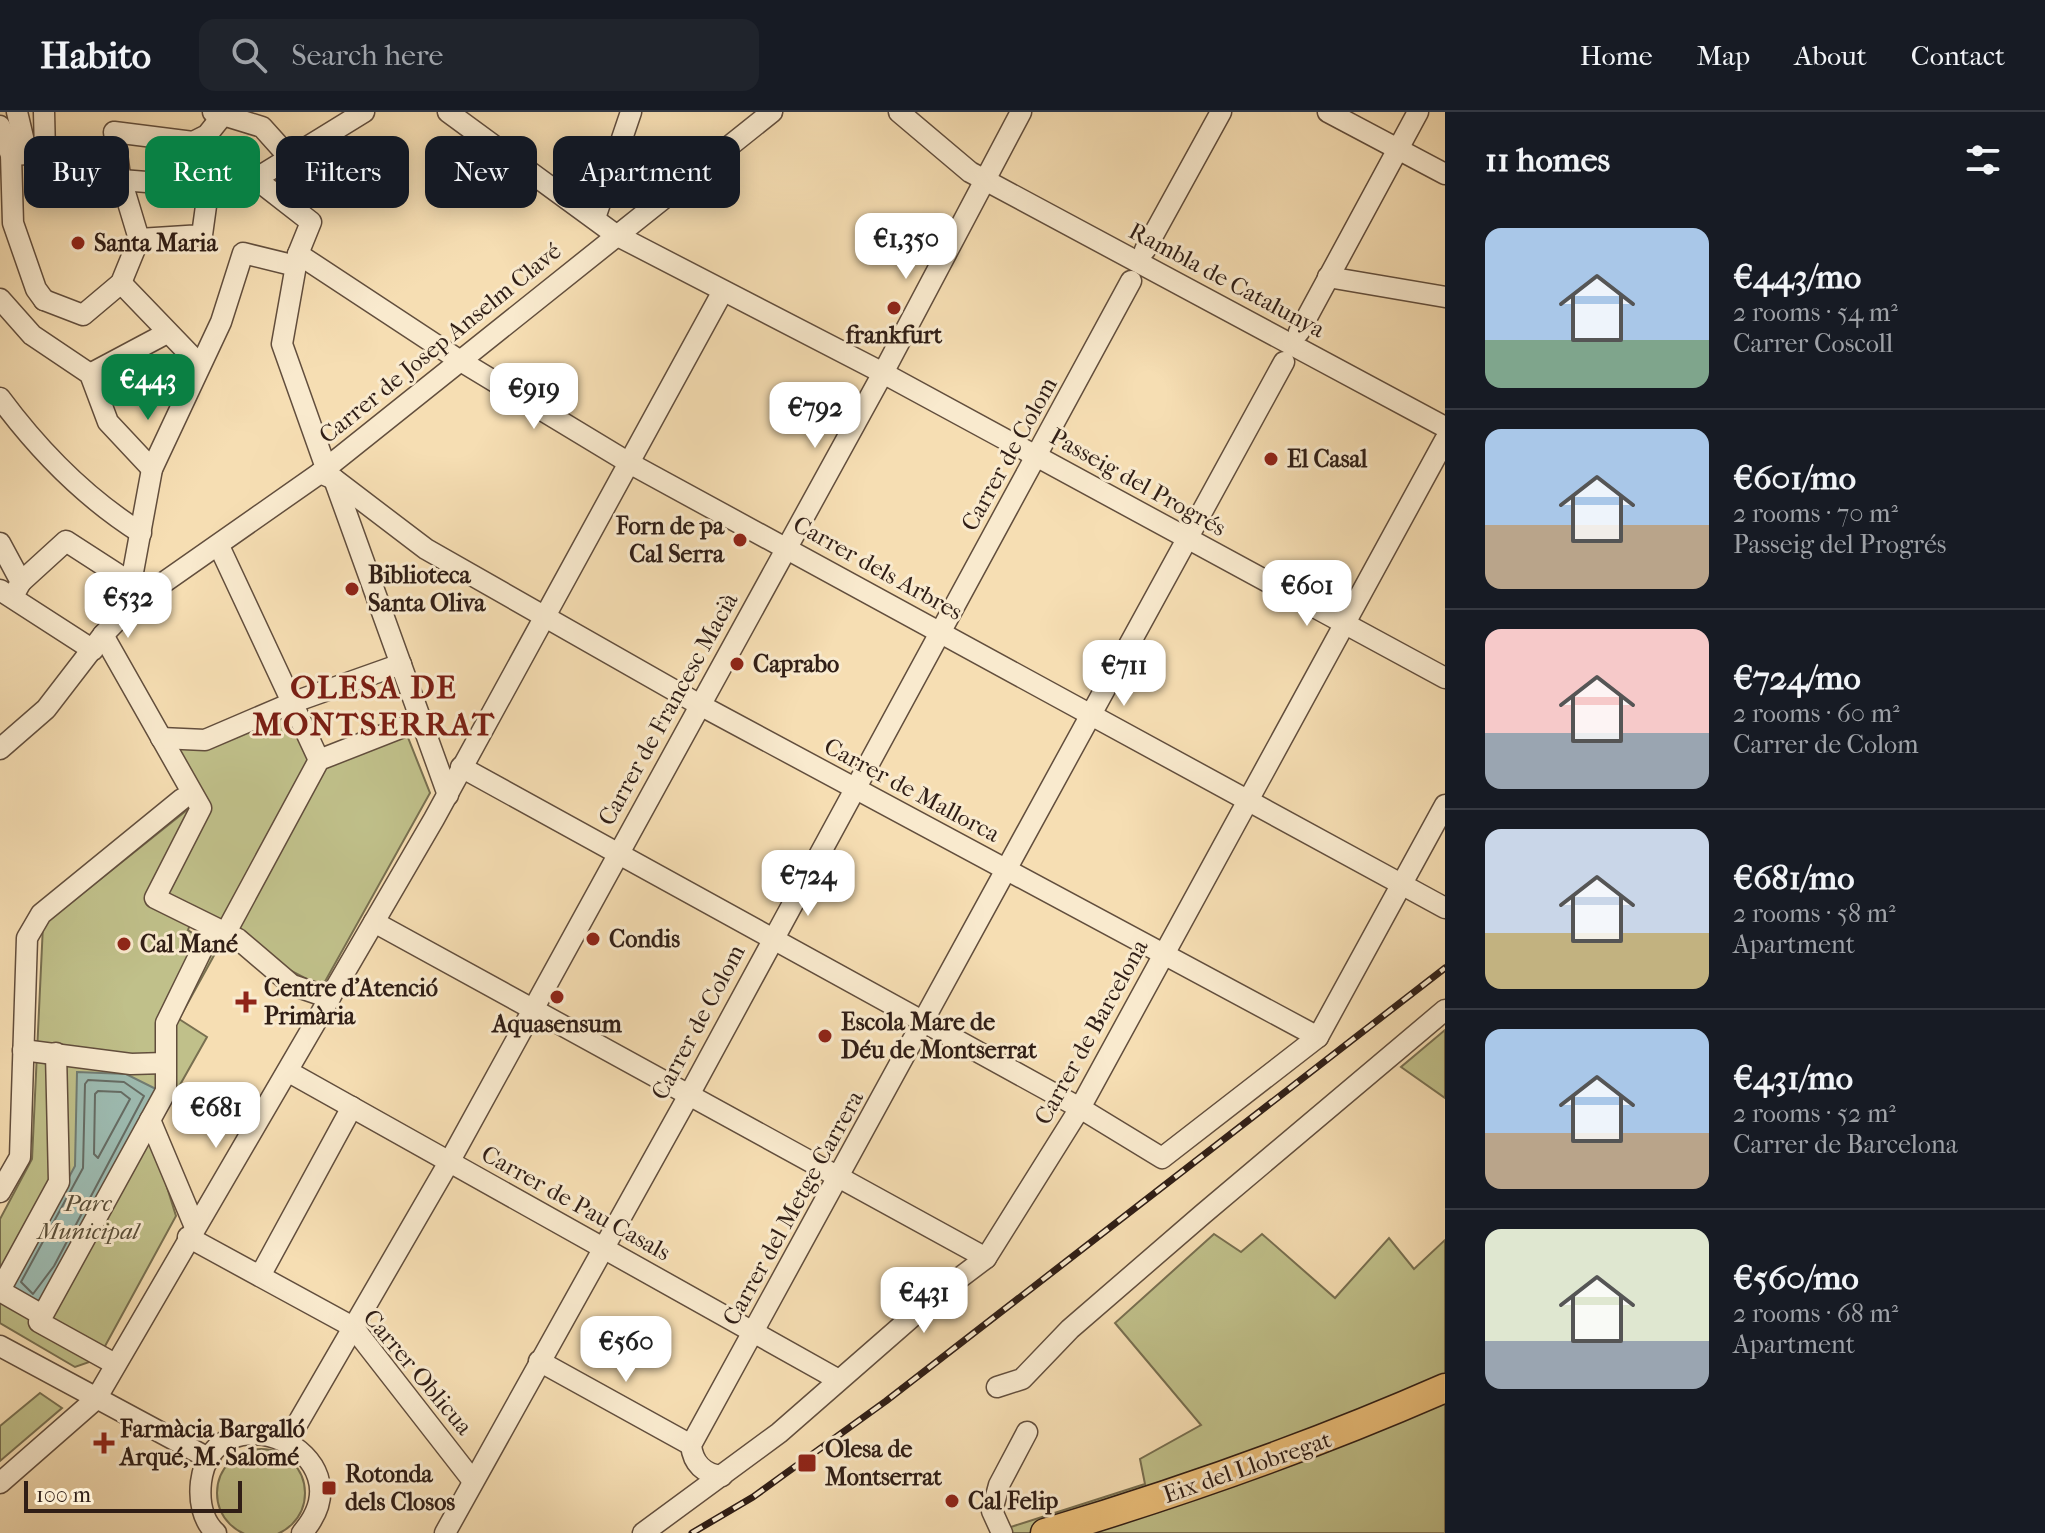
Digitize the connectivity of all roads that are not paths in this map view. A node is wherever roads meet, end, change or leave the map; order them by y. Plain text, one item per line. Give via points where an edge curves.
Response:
1 (17, 112) edge
2 (44, 112) edge
3 (364, 112) edge
4 (448, 112) edge
5 (631, 112) edge
6 (772, 112) edge
7 (899, 112) edge
8 (1021, 112) edge
9 (1221, 112) edge
10 (1328, 112) edge
11 (1418, 112) edge
12 (218, 113) edge
13 (268, 119) edge
14 (0, 126) edge
15 (35, 136) edge
16 (114, 136) edge
17 (146, 136) edge
18 (205, 136) edge
19 (324, 136) edge
20 (24, 139) edge
21 (1397, 149) junction
22 (24, 150) edge
23 (24, 172) edge
24 (1445, 174) edge
25 (984, 179) junction
26 (260, 187) edge
27 (129, 207) edge
28 (204, 208) edge
29 (595, 218) junction
30 (616, 235) junction
31 (139, 239) junction
32 (1145, 250) dead end
33 (297, 260) junction
34 (1328, 277) junction
35 (1131, 281) dead end
36 (121, 283) junction
37 (723, 291) junction
38 (1445, 297) edge
39 (0, 299) edge
40 (44, 300) junction
41 (21, 324) junction
42 (1299, 332) dead end
43 (167, 333) junction
44 (459, 360) junction
45 (1284, 362) dead end
46 (200, 365) junction
47 (883, 373) junction
48 (90, 374) junction
49 (0, 398) edge
50 (1445, 427) edge
51 (1445, 440) edge
52 (1037, 457) junction
53 (631, 464) junction
54 (152, 469) junction
55 (327, 473) junction
56 (141, 533) junction
57 (1190, 540) junction
58 (0, 543) edge
59 (219, 546) junction
60 (787, 548) junction
61 (131, 583) junction
62 (11, 590) edge
63 (133, 604) junction
64 (547, 618) junction
65 (1346, 624) junction
66 (941, 632) junction
67 (98, 643) junction
68 (401, 664) junction
69 (1445, 678) edge
70 (294, 702) junction
71 (700, 705) junction
72 (1093, 716) junction
73 (421, 720) junction
74 (161, 738) junction
75 (0, 749) edge
76 (319, 760) junction
77 (461, 767) junction
78 (855, 788) junction
79 (448, 795) junction
80 (182, 799) dead end
81 (1248, 801) junction
82 (1445, 805) edge
83 (618, 852) junction
84 (1007, 871) junction
85 (1400, 884) junction
86 (1445, 908) edge
87 (374, 922) junction
88 (218, 931) junction
89 (773, 937) junction
90 (1164, 954) junction
91 (330, 998) junction
92 (532, 1009) junction
93 (1445, 1010) edge
94 (924, 1023) junction
95 (1318, 1037) junction
96 (23, 1050) junction
97 (56, 1053) junction
98 (165, 1063) junction
99 (289, 1072) junction
100 (689, 1095) junction
101 (352, 1107) junction
102 (1080, 1108) junction
103 (150, 1120) junction
104 (449, 1162) junction
105 (839, 1177) junction
106 (0, 1192) edge
107 (192, 1232) junction
108 (602, 1248) junction
109 (986, 1258) junction
110 (260, 1276) junction
111 (0, 1290) edge
112 (42, 1315) junction
113 (353, 1327) junction
114 (755, 1331) junction
115 (0, 1346) edge
116 (539, 1361) junction
117 (115, 1364) junction
118 (837, 1379) junction
119 (997, 1387) dead end
120 (1445, 1388) edge
121 (96, 1399) junction
122 (1027, 1432) dead end
123 (288, 1440) junction
124 (691, 1445) junction
125 (210, 1459) junction
126 (722, 1476) junction
127 (473, 1481) junction
128 (0, 1483) edge
129 (313, 1530) edge
130 (211, 1532) edge
131 (445, 1533) edge
132 (643, 1533) edge
133 (1002, 1533) edge
134 (1045, 1533) edge

1 - 20 street
2 - 15 street
3 - 19 street
4 - 29 street, Passeig del Progrés
5 - 29 street
6 - 30 street, Carrer de Josep Anselm Clavé
7 - 25 street, Rambla de Catalunya
8 - 25 street, Carrer de Francesc Macià
9 - 32 street
10 - 21 street
11 - 21 street
12 - 13 street
12 - 18 street
14 - 22 street
16 - 17 street via 114,132
21 - 24 street
21 - 34 street
23 - 40 street via 13,223
25 - 47 street, Carrer de Francesc Macià
25 - 50 street, Rambla de Catalunya
26 - 33 street via 311,222
27 - 31 street
28 - 31 street via 202,235
29 - 30 street, Passeig del Progrés
30 - 37 street, Passeig del Progrés
30 - 44 street, Carrer de Josep Anselm Clavé
31 - 36 street
33 - 44 street, Carrer dels Arbres
33 - 46 street, Carrer dels Arbres via 243,253 221,322
33 - 55 street via 282,344
34 - 38 street
34 - 42 street
35 - 52 street, Carrer de Colom
36 - 40 street via 83,315
36 - 43 street
37 - 47 street, Passeig del Progrés
37 - 53 street
39 - 41 street
40 - 41 street
41 - 48 street
43 - 46 street
43 - 48 street
44 - 53 street, Carrer dels Arbres
44 - 55 street, Carrer de Josep Anselm Clavé
45 - 57 street, Carrer del Metge Carrera
46 - 54 street
47 - 52 street, Passeig del Progrés
47 - 60 street, Carrer de Francesc Macià
48 - 54 street via 108,422
49 - 56 street via 58,467 98,504
51 - 65 street, Carrer de Barcelona
52 - 57 street, Passeig del Progrés
52 - 66 street, Carrer de Colom
53 - 60 street, Carrer dels Arbres
53 - 64 street
54 - 56 street
55 - 59 street, Carrer de Josep Anselm Clavé
55 - 64 street, Carrer de Mallorca via 426,549
55 - 68 street
56 - 61 street
57 - 65 street, Passeig del Progrés
57 - 72 street, Carrer del Metge Carrera
58 - 62 street
59 - 63 street, Carrer de Josep Anselm Clavé
59 - 70 street
60 - 66 street, Carrer dels Arbres
60 - 71 street, Carrer de Francesc Macià
61 - 62 street via 66,541
61 - 63 street
62 - 67 street
63 - 67 street, Carrer de Josep Anselm Clavé
64 - 71 street, Carrer de Mallorca
64 - 77 street
65 - 69 street, Passeig del Progrés
65 - 81 street, Carrer de Barcelona
66 - 72 street, Carrer dels Arbres
66 - 78 street, Carrer de Colom
67 - 74 street
67 - 75 street, Carrer de Josep Anselm Clavé via 46,709
68 - 70 street
68 - 73 street
70 - 74 street via 205,740
70 - 76 street
71 - 78 street, Carrer de Mallorca
71 - 83 street, Carrer de Francesc Macià
72 - 81 street, Carrer dels Arbres
72 - 84 street, Carrer del Metge Carrera
73 - 76 street
73 - 79 street
74 - 88 street via 201,808 155,898
76 - 88 street
77 - 79 street
77 - 83 street
78 - 84 street, Carrer de Mallorca
78 - 89 street, Carrer de Colom
79 - 87 street
80 - 96 street via 41,914 27,938
81 - 85 street, Carrer dels Arbres
81 - 90 street, Carrer de Barcelona
82 - 85 street
83 - 89 street
83 - 92 street, Carrer de Francesc Macià
84 - 90 street, Carrer de Mallorca
84 - 94 street, Carrer del Metge Carrera
85 - 86 street, Carrer dels Arbres
85 - 95 street
87 - 91 street
87 - 92 street
88 - 91 street via 253,948 292,985
88 - 98 street via 166,1023
89 - 94 street
89 - 100 street, Carrer de Colom
90 - 95 street, Carrer de Mallorca
90 - 102 street, Carrer de Barcelona
91 - 99 street
92 - 100 street
92 - 104 street, Carrer de Francesc Macià
93 - 119 street via 1190,1224 1070,1329 1022,1379
94 - 102 street
94 - 105 street, Carrer del Metge Carrera
95 - 102 street via 1162,1158
96 - 97 street
96 - 106 street via 20,1157
97 - 98 street via 131,1064
97 - 111 street via 59,1182
98 - 103 street via 166,1091
99 - 101 street, Carrer de Pau Casals
99 - 107 street
100 - 105 street
100 - 108 street, Carrer de Colom
101 - 104 street, Carrer de Pau Casals
101 - 110 street
102 - 109 street, Carrer de Barcelona
103 - 107 street
103 - 112 street
104 - 108 street, Carrer de Pau Casals
104 - 113 street, Carrer de Francesc Macià
105 - 109 street
105 - 114 street, Carrer del Metge Carrera
107 - 110 street, Carrer Oblicua
107 - 117 street
108 - 114 street, Carrer de Pau Casals
108 - 116 street, Carrer de Colom
109 - 118 street, Carrer de Barcelona
110 - 113 street, Carrer Oblicua
111 - 112 street
112 - 117 street via 39,1322
113 - 123 street, Carrer de Francesc Macià
113 - 127 street, Carrer Oblicua
114 - 118 street, Carrer de Pau Casals
114 - 124 street, Carrer del Metge Carrera
115 - 121 street
116 - 124 street
116 - 127 street, Carrer de Colom
117 - 121 street
118 - 126 street, Carrer de Barcelona
120 - 134 highway, Eix del Llobregat via 1235,1472
121 - 125 street
121 - 128 street
122 - 133 street via 999,1485 992,1511
123 - 125 street via 245,1435
123 - 129 street via 314,1468 319,1487
124 - 126 street via 697,1464
125 - 130 street via 199,1494
126 - 132 street, Carrer de Barcelona
127 - 131 street, Carrer de Colom

